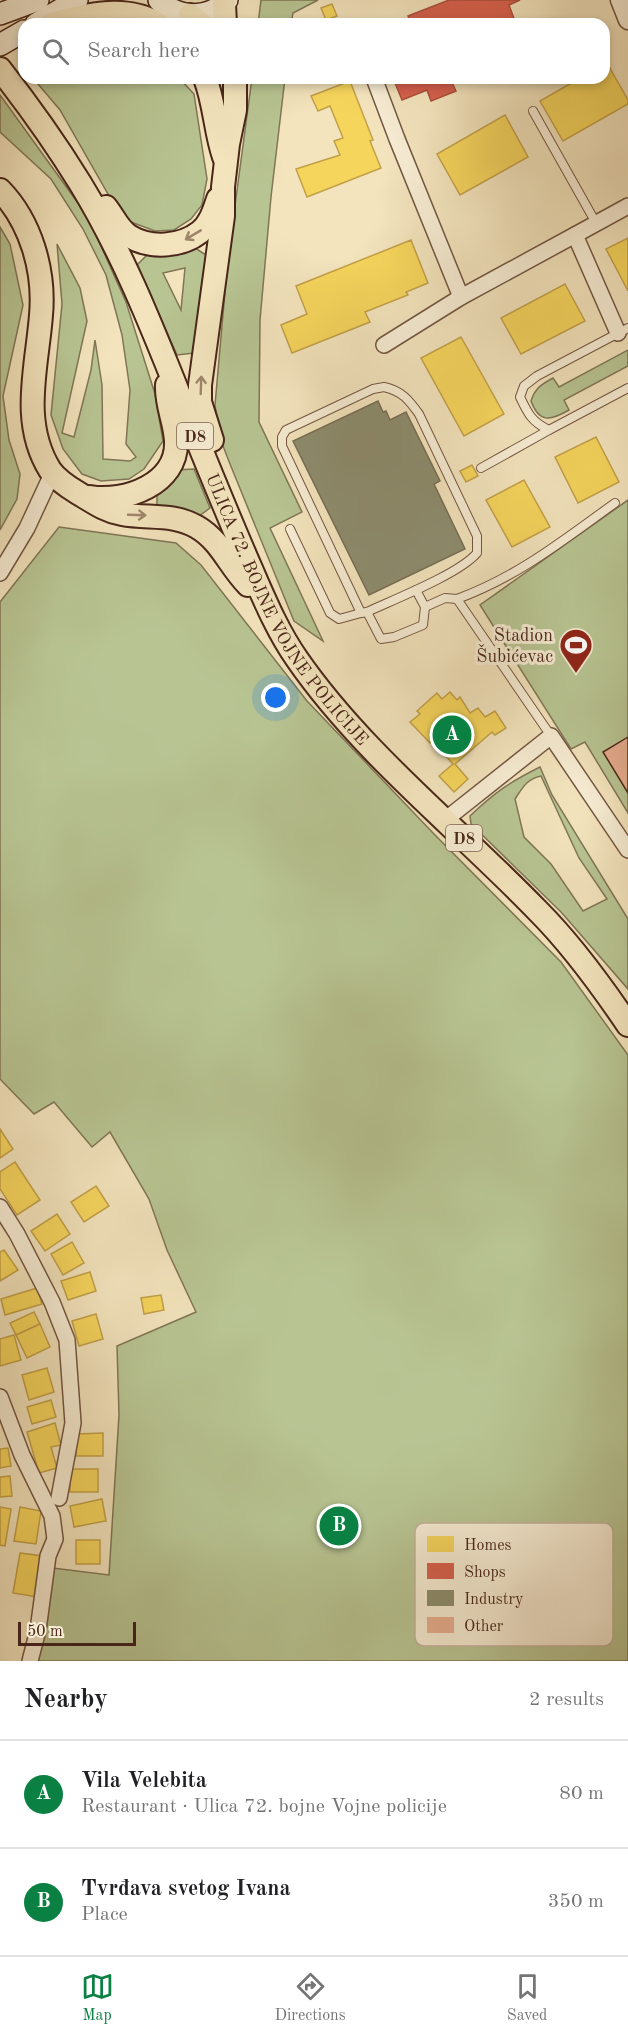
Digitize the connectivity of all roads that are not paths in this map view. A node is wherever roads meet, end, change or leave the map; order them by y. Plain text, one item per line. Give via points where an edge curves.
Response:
1 (38, 0) edge
2 (91, 0) edge
3 (159, 0) edge
4 (620, 0) edge
5 (5, 8) edge
6 (225, 9) edge
7 (64, 11) edge
8 (49, 18) edge
9 (72, 18) edge
10 (143, 18) edge
11 (193, 18) edge
12 (197, 18) edge
13 (628, 20) edge
14 (0, 69) edge
15 (208, 84) edge
16 (221, 84) edge
17 (236, 84) edge
18 (376, 84) edge
19 (533, 111) dead end
20 (227, 153) junction
21 (82, 186) junction
22 (223, 187) junction
23 (0, 190) edge
24 (628, 206) edge
25 (596, 223) junction
26 (575, 235) junction
27 (460, 297) junction
28 (623, 331) edge
29 (384, 345) dead end
30 (168, 369) junction
31 (628, 388) edge
32 (549, 430) junction
33 (481, 468) dead end
34 (52, 474) junction
35 (83, 496) junction
36 (615, 502) dead end
37 (222, 503) junction
38 (290, 529) dead end
39 (0, 573) edge
40 (416, 590) junction
41 (262, 593) junction
42 (457, 599) junction
43 (424, 607) junction
44 (364, 613) junction
45 (551, 736) junction
46 (445, 820) junction
47 (628, 850) edge
48 (628, 1025) edge
49 (0, 1207) edge
50 (0, 1397) edge
51 (59, 1498) dead end
52 (30, 1661) edge

1 - 5 main road
2 - 7 main road
3 - 11 main road
4 - 13 street
6 - 12 main road
7 - 8 main road
9 - 10 main road via 117,13
14 - 21 main road, ULICA 72. BOJNE VOJNE POLICIJE / D8
15 - 20 main road via 219,141
16 - 20 main road
17 - 20 main road
18 - 27 street
19 - 25 lane
20 - 22 main road
22 -> 21 main road via 211,218 201,231 171,244 156,244 129,236 97,196
21 - 30 main road, ULICA 72. BOJNE VOJNE POLICIJE / D8 via 124,268
37 -> 22 main road via 223,476 203,416 200,385 223,216
23 - 34 main road via 20,217 38,265 42,313 32,413 35,434
24 - 25 street
25 - 26 street
26 - 27 street
26 - 28 street
27 - 29 street
28 - 32 lane via 524,386 520,396 526,410 536,424
30 - 35 main road via 167,401 176,441 175,455 165,472 133,495 116,499
30 - 37 main road, ULICA 72. BOJNE VOJNE POLICIJE / D8
31 - 32 lane
32 - 33 lane
34 - 35 main road
34 - 39 street
35 -> 41 main road via 109,511 179,519 196,527 225,552 251,588
36 - 42 lane via 531,564
37 - 41 main road, ULICA 72. BOJNE VOJNE POLICIJE / D8
38 - 44 lane via 330,613 339,618
40 - 43 lane
40 - 44 lane
40 - 44 lane via 470,562 477,553 477,536 408,398 396,389 373,389 286,430 282,437 282,446
41 - 46 main road, ULICA 72. BOJNE VOJNE POLICIJE / D8 via 280,632 317,685
42 - 43 lane via 445,598
42 - 45 lane
43 - 44 lane via 423,625 381,639
45 - 46 street
45 - 47 street
46 - 48 main road, ULICA 72. BOJNE VOJNE POLICIJE / D8 via 540,912
49 - 51 street via 52,1302 67,1340 73,1423
50 - 52 street via 22,1455 52,1516 56,1539 48,1556

